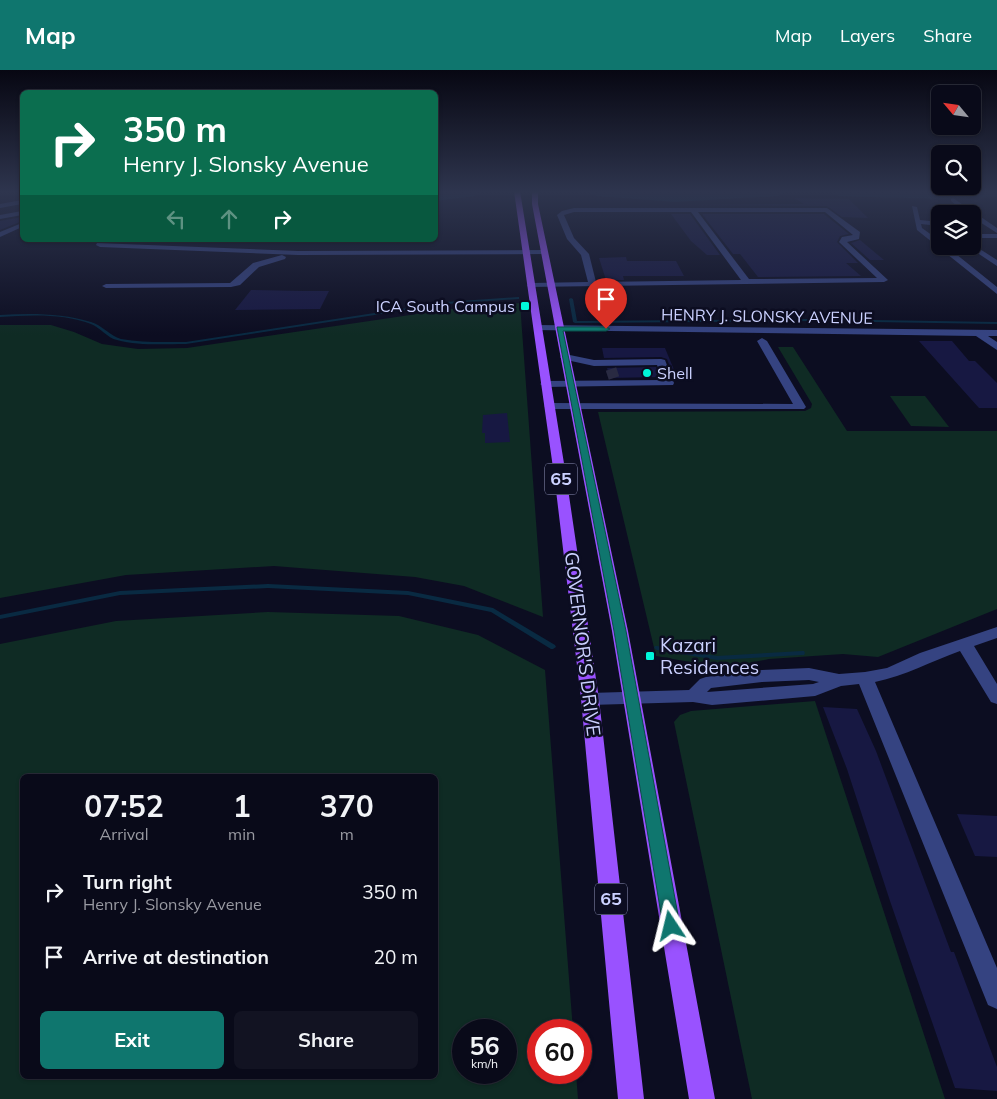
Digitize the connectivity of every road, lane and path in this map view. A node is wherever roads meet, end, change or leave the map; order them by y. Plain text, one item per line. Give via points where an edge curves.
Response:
1 (524, 239) edge
2 (542, 239) edge
3 (571, 239) edge
4 (714, 239) edge
5 (845, 239) edge
6 (100, 244) dead end
7 (526, 252) junction
8 (544, 252) junction
9 (981, 252) edge
10 (298, 253) junction
11 (952, 255) edge
12 (997, 264) edge
13 (746, 282) junction
14 (594, 284) junction
15 (531, 285) junction
16 (550, 285) junction
17 (106, 286) dead end
18 (997, 291) edge
19 (537, 328) junction
20 (560, 329) junction
21 (977, 332) junction
22 (997, 333) edge
23 (762, 341) dead end
24 (997, 348) edge
25 (565, 357) junction
26 (613, 373) junction
27 (545, 384) junction
28 (571, 384) junction
29 (549, 406) junction
30 (576, 406) junction
31 (997, 632) edge
32 (965, 645) junction
33 (865, 678) junction
34 (631, 698) junction
35 (997, 698) edge
36 (590, 699) junction
37 (997, 997) edge
38 (632, 1099) edge
39 (702, 1099) edge

1 - 7 main road, GOVERNOR'S DRIVE / 65
2 - 8 main road, GOVERNOR'S DRIVE / 65
3 - 14 street via 585,254
4 - 13 street
5 - 13 street via 843,242 884,280
6 - 10 street
7 - 8 street
7 - 10 street
7 - 15 main road, GOVERNOR'S DRIVE / 65
8 - 16 main road, GOVERNOR'S DRIVE / 65
9 - 12 street
10 - 17 street via 256,265 237,284
11 - 18 street
13 - 14 street
14 - 16 street
15 - 16 street
15 - 19 main road, GOVERNOR'S DRIVE / 65
16 - 20 main road, GOVERNOR'S DRIVE / 65
19 - 20 street, HENRY J. SLONSKY AVENUE
19 - 27 main road, GOVERNOR'S DRIVE / 65
20 - 21 street, HENRY J. SLONSKY AVENUE
20 - 25 main road, GOVERNOR'S DRIVE / 65
21 - 22 street, HENRY J. SLONSKY AVENUE
21 - 24 street
23 - 30 street via 800,408
25 - 26 street via 594,363
25 - 28 main road, GOVERNOR'S DRIVE / 65
26 - 26 street via 669,383 661,362
26 - 28 street
27 - 28 street
27 - 29 main road, GOVERNOR'S DRIVE / 65
28 - 30 main road, GOVERNOR'S DRIVE / 65
29 - 30 street
29 - 36 main road, GOVERNOR'S DRIVE / 65
30 - 34 main road, GOVERNOR'S DRIVE / 65
31 - 32 street
32 - 33 street via 926,657 891,673
32 - 35 street
33 - 34 street via 838,680 815,690 800,692 712,699 693,696
33 - 37 street
34 - 36 street
34 - 39 main road, GOVERNOR'S DRIVE / 65
36 - 38 main road, GOVERNOR'S DRIVE / 65

